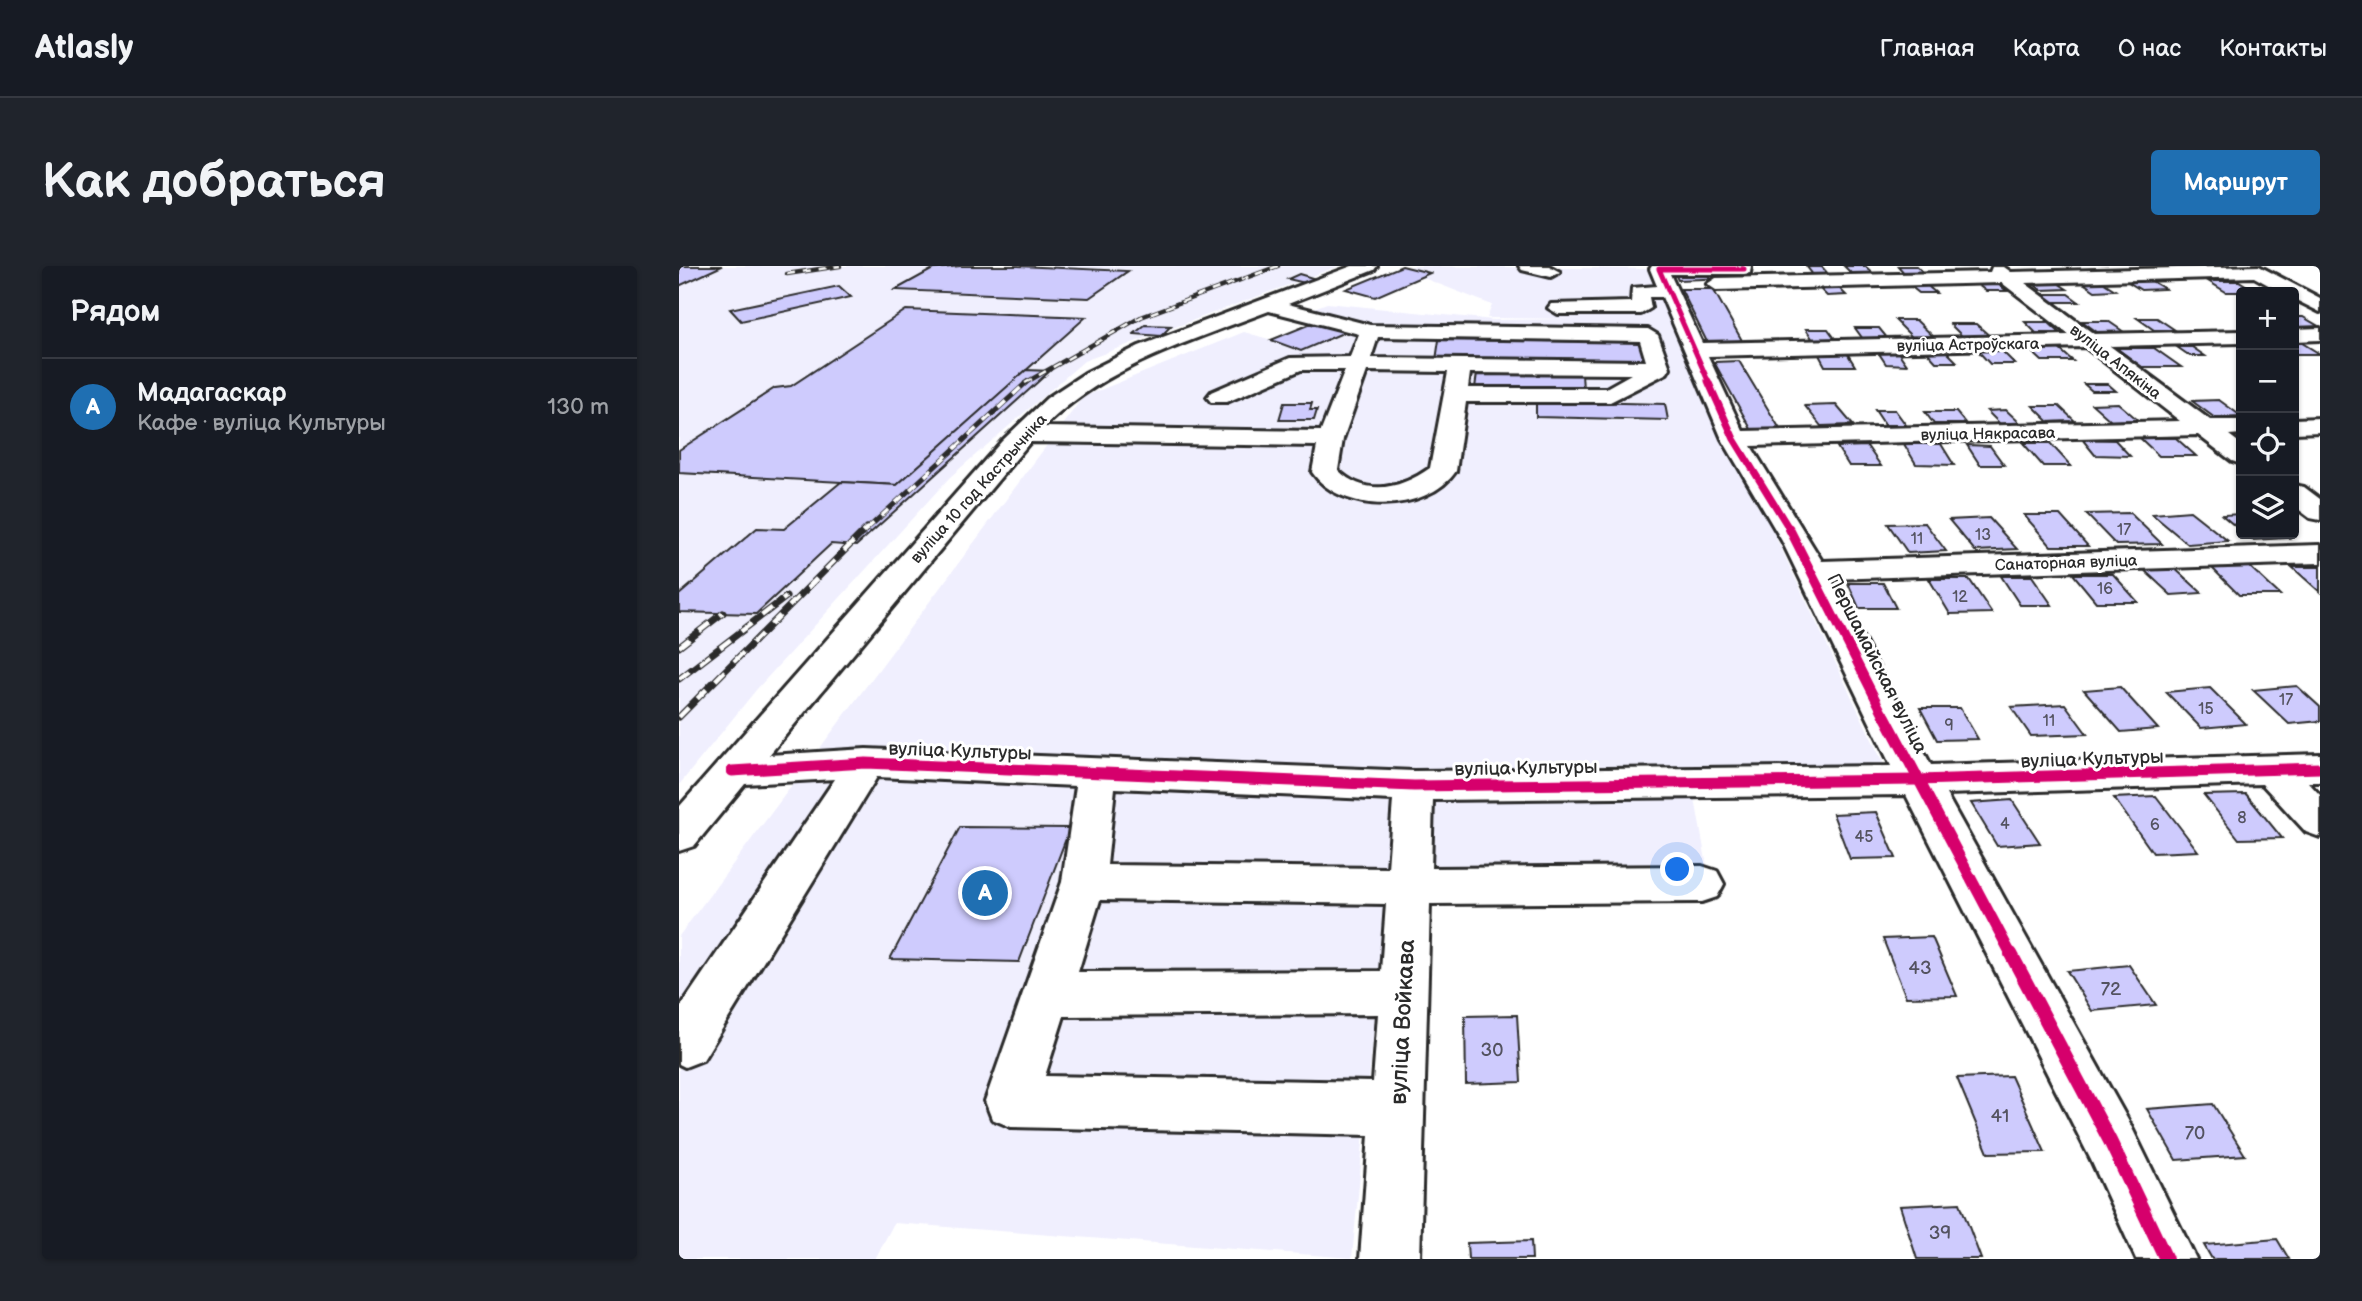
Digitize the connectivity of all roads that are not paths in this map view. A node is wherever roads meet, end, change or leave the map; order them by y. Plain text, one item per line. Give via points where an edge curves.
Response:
1 (1368, 266) edge
2 (1528, 266) edge
3 (1744, 268) dead end
4 (2252, 269) edge
5 (1999, 271) edge
6 (1551, 272) dead end
7 (1611, 287) dead end
8 (1657, 290) junction
9 (1270, 305) junction
10 (2320, 306) edge
11 (1540, 308) dead end
12 (1370, 331) junction
13 (2320, 334) edge
14 (2299, 335) edge
15 (2236, 337) edge
16 (2090, 341) junction
17 (1694, 350) junction
18 (1357, 364) junction
19 (1460, 366) junction
20 (1659, 368) junction
21 (1453, 395) junction
22 (1219, 397) dead end
23 (2320, 425) edge
24 (2299, 426) edge
25 (2236, 427) edge
26 (2203, 428) junction
27 (1023, 434) junction
28 (1331, 439) junction
29 (1734, 439) junction
30 (2236, 452) edge
31 (2299, 497) edge
32 (2320, 512) edge
33 (2320, 554) edge
34 (1811, 571) junction
35 (866, 763) junction
36 (2320, 768) edge
37 (732, 771) junction
38 (2272, 771) junction
39 (1097, 773) junction
40 (1918, 780) junction
41 (1414, 786) junction
42 (2320, 821) edge
43 (679, 835) edge
44 (1084, 881) junction
45 (1702, 884) dead end
46 (1409, 886) junction
47 (1404, 992) junction
48 (1046, 994) junction
49 (685, 1044) dead end
50 (1397, 1109) junction
51 (1390, 1259) edge
52 (2166, 1259) edge

1 - 9 street, вуліца 10 год Кастрычніка
2 - 6 street
3 - 8 street via 1659,270
4 - 5 street
4 - 10 street
5 - 8 street
5 - 16 street, вуліца Апякіна
7 - 8 street via 1601,293
8 - 11 street via 1641,308
8 - 17 street, Першамайская вуліца
9 - 12 street
9 - 27 street, вуліца 10 год Кастрычніка via 1147,351 1093,377
12 - 18 street
12 - 20 street via 1648,335
13 - 14 street
15 - 16 street, вуліца Астроўскага
16 - 17 street, вуліца Астроўскага
16 - 26 street, вуліца Апякіна
17 - 29 street, Першамайская вуліца
18 - 19 street
18 - 22 street via 1298,363
18 - 28 street
19 - 20 street
19 - 21 street
20 - 21 street via 1610,395
21 - 28 street via 1443,471 1425,486 1394,496 1335,485 1325,472
23 - 24 street
25 - 26 street, вуліца Някрасава
26 - 29 street, вуліца Някрасава
26 - 30 street, вуліца Апякіна
27 - 28 street
27 - 37 street, вуліца 10 год Кастрычніка
29 - 34 street, Першамайская вуліца
31 - 32 street
33 - 34 street, Санаторная вуліца
34 - 40 street, Першамайская вуліца
35 - 37 street, вуліца Культуры
35 - 39 street, вуліца Культуры
35 - 49 street
36 - 38 street, вуліца Культуры
37 - 43 street, вуліца 10 год Кастрычніка
38 - 40 street, вуліца Культуры
38 - 42 street
39 - 41 street, вуліца Культуры
39 - 44 street
40 - 41 street, вуліца Культуры
40 - 52 street, Першамайская вуліца via 2110,1141
41 - 46 street, вуліца Войкава
44 - 46 street
44 - 48 street
45 - 46 street
46 - 47 street, вуліца Войкава
47 - 48 street
47 - 50 street, вуліца Войкава
48 - 50 street via 1011,1101
50 - 51 street, вуліца Войкава

